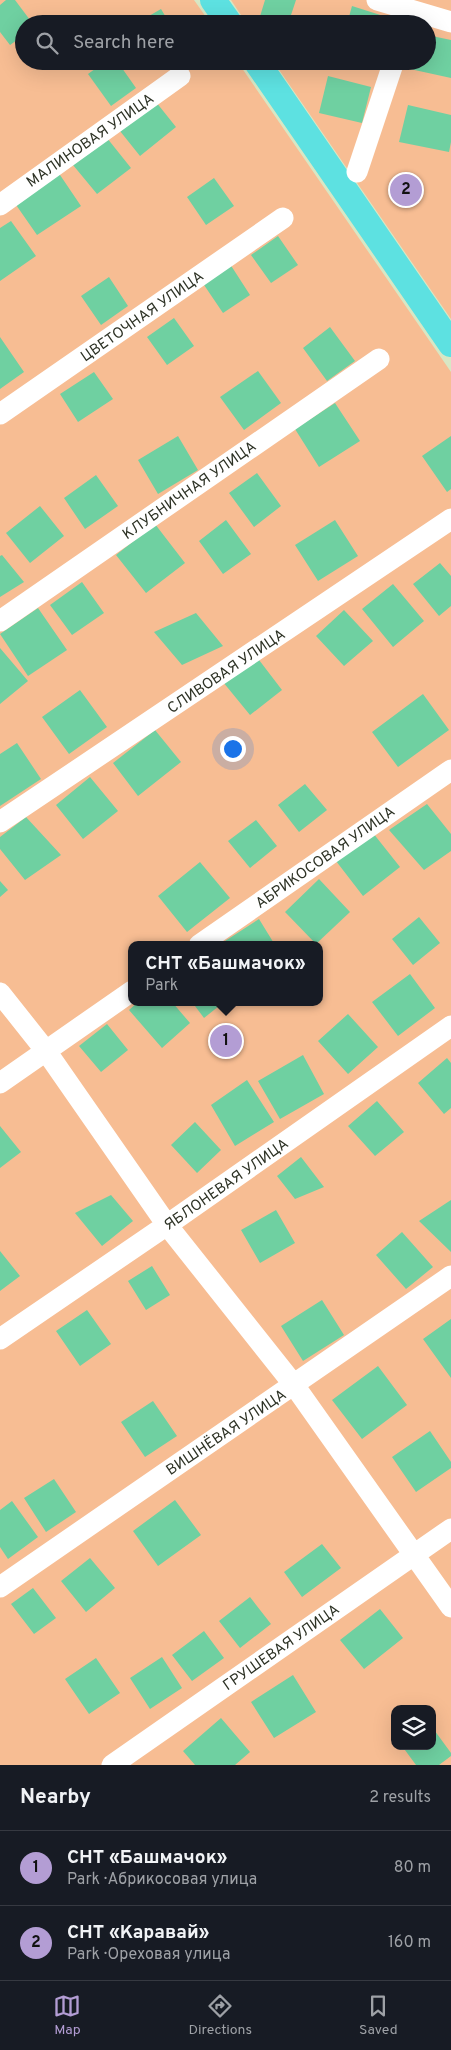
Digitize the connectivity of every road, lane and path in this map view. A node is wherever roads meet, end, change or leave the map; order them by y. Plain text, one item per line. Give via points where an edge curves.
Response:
1 (377, 0) edge
2 (410, 12) edge
3 (422, 15) edge
4 (436, 18) edge
5 (451, 22) edge
6 (391, 70) edge
7 (180, 76) dead end
8 (357, 172) dead end
9 (0, 204) edge
10 (283, 218) dead end
11 (379, 359) dead end
12 (0, 414) edge
13 (451, 519) edge
14 (0, 621) edge
15 (451, 770) edge
16 (0, 822) edge
17 (205, 941) edge
18 (0, 992) edge
19 (128, 994) edge
20 (451, 1026) edge
21 (46, 1051) junction
22 (0, 1083) edge
23 (167, 1225) junction
24 (451, 1276) edge
25 (0, 1339) edge
26 (294, 1385) junction
27 (451, 1529) edge
28 (414, 1554) junction
29 (0, 1587) edge
30 (451, 1607) edge
31 (112, 1765) edge

1 - 2 street
2 - 3 street
4 - 5 street
6 - 8 street
7 - 9 street, МАЛИНОВАЯ УЛИЦА
10 - 12 street, ЦВЕТОЧНАЯ УЛИЦА
11 - 14 street, КЛУБНИЧНАЯ УЛИЦА
13 - 16 street, СЛИВОВАЯ УЛИЦА
15 - 17 street, АБРИКОСОВАЯ УЛИЦА
18 - 21 street
19 - 21 street
20 - 23 street, ЯБЛОНЕВАЯ УЛИЦА
21 - 22 street
21 - 23 street
23 - 25 street, ЯБЛОНЕВАЯ УЛИЦА
23 - 26 street
24 - 26 street, ВИШНЁВАЯ УЛИЦА
26 - 28 street
26 - 29 street, ВИШНЁВАЯ УЛИЦА
27 - 28 street, ГРУШЕВАЯ УЛИЦА
28 - 30 street
28 - 31 street, ГРУШЕВАЯ УЛИЦА

